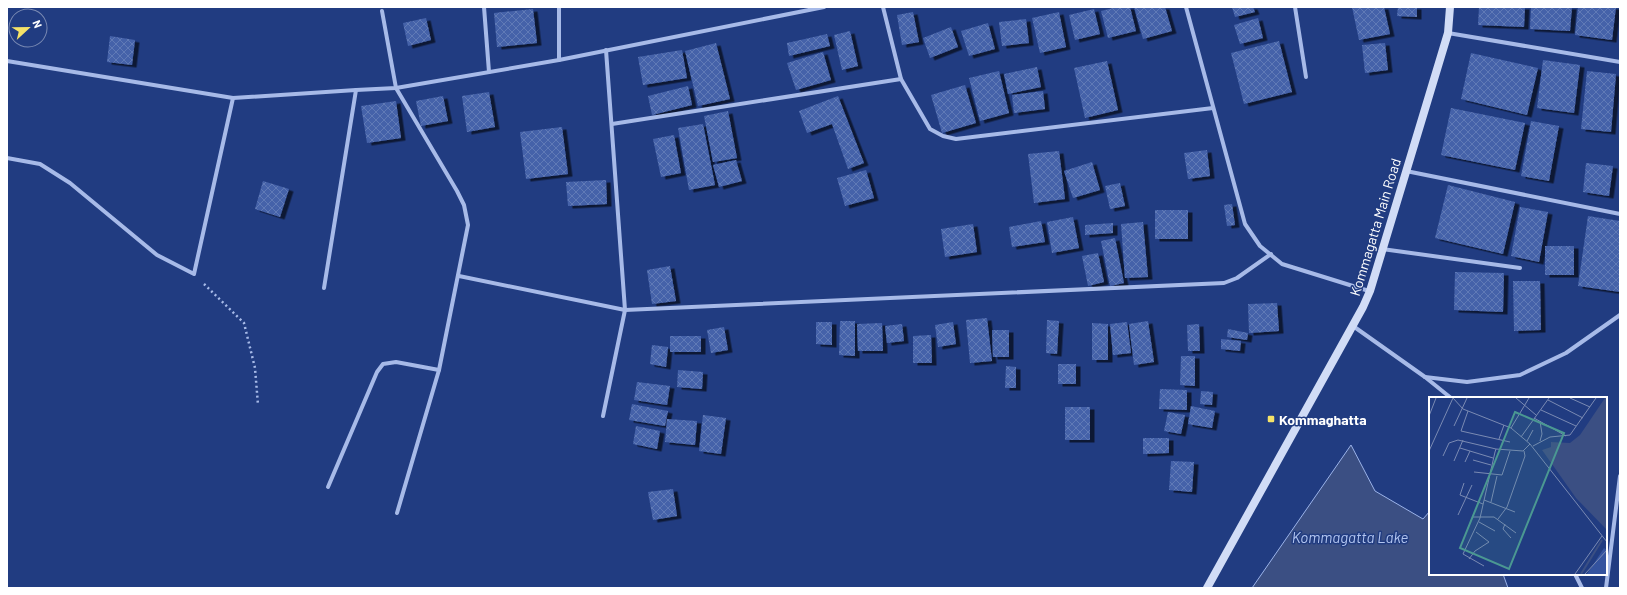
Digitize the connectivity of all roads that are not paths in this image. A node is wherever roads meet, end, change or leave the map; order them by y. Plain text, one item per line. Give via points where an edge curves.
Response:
1 (484, 7) edge
2 (559, 7) edge
3 (824, 7) edge
4 (883, 7) edge
5 (1186, 7) edge
6 (1296, 7) edge
7 (1450, 7) edge
8 (382, 11) dead end
9 (1448, 33) junction
10 (606, 50) junction
11 (560, 60) junction
12 (7, 61) edge
13 (1620, 62) edge
14 (490, 72) junction
15 (1306, 77) dead end
16 (900, 79) junction
17 (396, 88) junction
18 (356, 90) junction
19 (233, 98) junction
20 (1212, 108) junction
21 (612, 124) junction
22 (7, 158) edge
23 (1406, 171) junction
24 (1620, 214) edge
25 (1382, 249) junction
26 (1271, 254) junction
27 (1520, 268) dead end
28 (459, 276) junction
29 (324, 288) dead end
30 (1370, 291) junction
31 (625, 310) junction
32 (1620, 315) edge
33 (1353, 326) junction
34 (439, 370) junction
35 (1425, 377) junction
36 (1450, 397) edge
37 (603, 416) dead end
38 (1620, 476) edge
39 (328, 487) dead end
40 (397, 513) dead end
41 (1576, 575) edge
42 (1208, 588) edge
43 (1582, 588) edge
44 (1606, 588) edge

1 - 14 street
2 - 11 street
3 - 10 street
4 - 16 street
5 - 20 street
6 - 15 street
7 - 9 main road, Kommagatta Main Road
8 - 17 street
9 - 13 street
9 - 23 main road, Kommagatta Main Road
10 - 11 street
10 - 21 street
11 - 14 street
12 - 19 street
14 - 17 street
16 - 20 street via 930,128 943,136 956,139
16 - 21 street
17 - 18 street
17 - 28 street via 464,205 468,225
18 - 19 street
18 - 29 street
19 - 22 street via 194,274 157,255 70,183 40,164
20 - 26 street via 1245,224 1260,246
21 - 31 street
23 - 24 street
23 - 25 main road, Kommagatta Main Road
25 - 27 street
25 - 30 main road, Kommagatta Main Road
26 - 30 street via 1282,264
26 - 31 street via 1238,278 1224,282
28 - 31 street
28 - 34 street
30 - 33 main road, Kommagatta Main Road
31 - 37 street
32 - 35 street via 1566,353 1520,375 1467,382
33 - 35 street
33 - 42 main road, Kommagatta Main Road
34 - 39 street via 396,362 383,364 377,372
34 - 40 street
35 - 36 street
38 - 44 street
41 - 43 street

